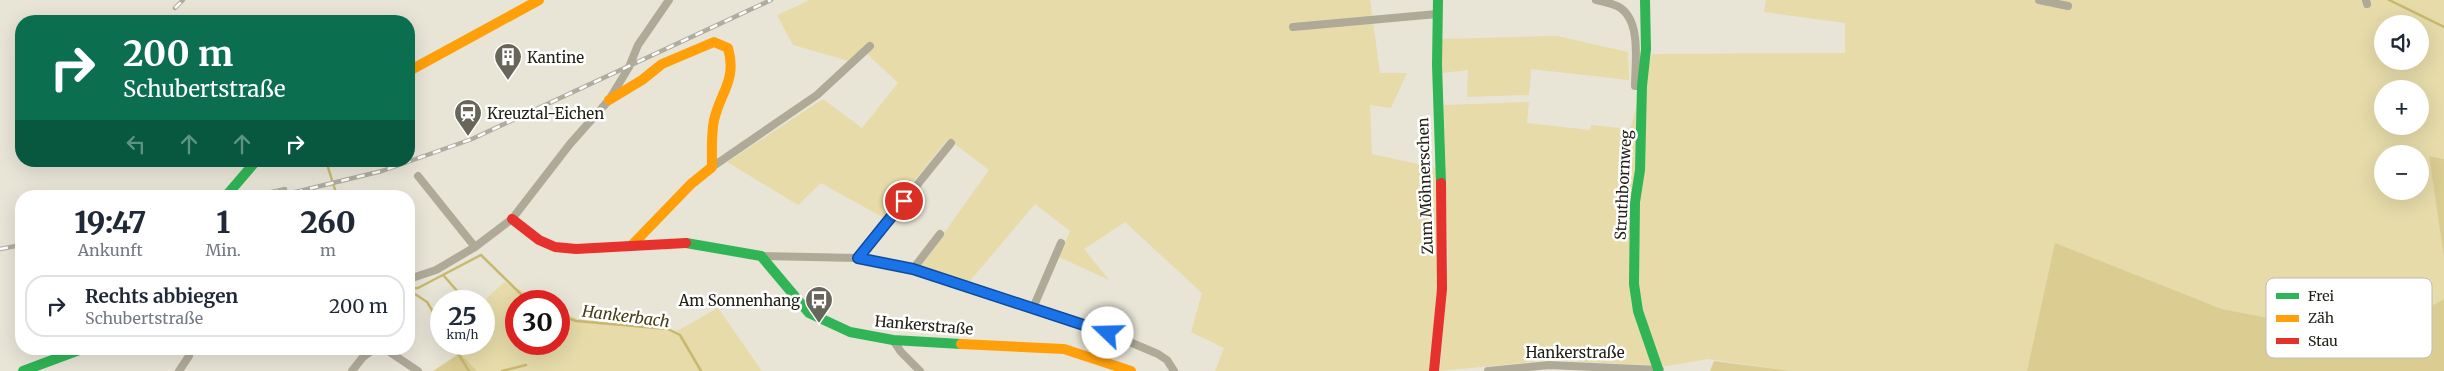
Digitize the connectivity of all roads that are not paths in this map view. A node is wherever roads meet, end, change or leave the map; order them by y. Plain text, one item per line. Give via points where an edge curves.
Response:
1 (539, 0) edge
2 (669, 0) edge
3 (1438, 0) edge
4 (1596, 0) edge
5 (1645, 0) edge
6 (2040, 0) edge
7 (2068, 6) dead end
8 (1437, 14) junction
9 (1293, 27) dead end
10 (870, 46) dead end
11 (415, 68) edge
12 (1642, 86) junction
13 (610, 100) junction
14 (951, 143) dead end
15 (251, 167) edge
16 (712, 167) junction
17 (418, 176) dead end
18 (231, 190) edge
19 (512, 219) junction
20 (940, 234) dead end
21 (1061, 243) dead end
22 (631, 246) junction
23 (475, 247) junction
24 (761, 256) junction
25 (858, 258) junction
26 (913, 269) junction
27 (415, 277) edge
28 (1033, 308) junction
29 (893, 340) junction
30 (66, 355) edge
31 (189, 355) edge
32 (365, 355) edge
33 (393, 355) edge
34 (1660, 370) edge
35 (23, 371) edge
36 (180, 371) edge
37 (352, 371) edge
38 (418, 371) edge
39 (920, 371) edge
40 (1131, 371) edge
41 (1174, 371) edge
42 (1434, 371) edge
43 (1488, 371) edge

1 - 11 street
2 - 13 street via 638,45
3 - 8 street, Zum Möhnerschen
4 - 12 street via 1619,7 1630,18 1634,28 1636,86
5 - 12 street, Struthbornweg via 1646,49
6 - 7 street
8 - 9 street
8 - 42 street, Zum Möhnerschen via 1443,262
10 - 16 street via 817,95
12 - 34 street, Struthbornweg via 1640,170 1634,202 1634,284 1638,311
13 - 16 street via 662,64 714,42 728,48 733,62 731,80 715,116
13 - 19 street via 570,144
14 - 25 street
15 - 18 street
16 - 22 street
17 - 23 street
19 - 22 street via 555,247
19 - 23 street
20 - 26 street
21 - 28 street
22 - 24 street via 687,244
23 - 27 street via 436,270
24 - 25 street
24 - 29 street, Hankerstraße via 809,313 850,332
25 - 26 street
26 - 28 street
28 - 41 street via 1092,326 1158,354
29 - 39 street
29 - 40 street, Hankerstraße via 1064,349
30 - 35 street
31 - 36 street
32 - 37 street
33 - 38 street
34 - 43 street, Hankerstraße via 1548,365

